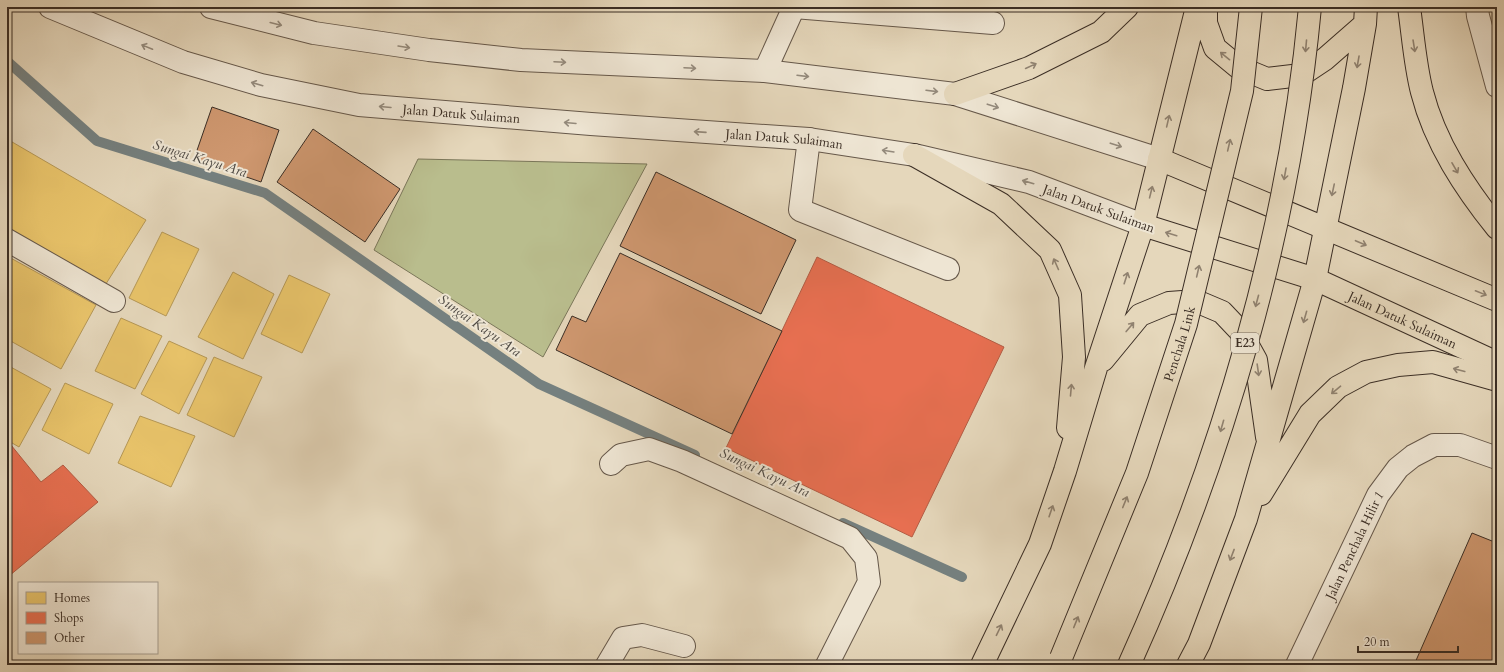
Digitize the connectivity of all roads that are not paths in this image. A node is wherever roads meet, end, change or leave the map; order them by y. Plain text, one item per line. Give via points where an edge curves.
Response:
1 (50, 7) edge
2 (211, 7) edge
3 (794, 7) edge
4 (1127, 7) edge
5 (1196, 7) edge
6 (1206, 7) edge
7 (1251, 7) edge
8 (1310, 7) edge
9 (1410, 7) edge
10 (1477, 7) edge
11 (1366, 16) edge
12 (994, 23) dead end
13 (765, 71) junction
14 (1497, 86) edge
15 (955, 94) junction
16 (809, 139) junction
17 (914, 155) junction
18 (1159, 159) junction
19 (1143, 225) junction
20 (1325, 227) junction
21 (1497, 228) edge
22 (7, 240) edge
23 (948, 269) dead end
24 (1315, 279) junction
25 (1497, 300) edge
26 (114, 301) dead end
27 (1497, 363) edge
28 (1096, 368) junction
29 (1497, 380) edge
30 (1268, 444) junction
31 (1497, 458) edge
32 (612, 464) dead end
33 (1065, 471) junction
34 (1246, 519) junction
35 (684, 646) dead end
36 (608, 665) edge
37 (827, 665) edge
38 (982, 665) edge
39 (1057, 665) edge
40 (1129, 665) edge
41 (1188, 665) edge
42 (1297, 665) edge

16 -> 1 street, Jalan Datuk Sulaiman via 359,105 261,85 183,62
2 -> 13 street via 314,33 429,50 521,60
3 - 12 street
3 - 13 street
15 -> 4 main road via 1029,68 1101,32
18 -> 5 main road
11 -> 6 main road via 1325,59 1301,76 1267,78 1238,67 1215,48 1206,23
39 -> 7 main road, Penchala Link, bridge via 1137,473 1186,324 1242,91
8 -> 40 main road, E23, bridge via 1304,64 1274,238 1221,431 1157,602
9 -> 21 main road via 1422,92 1442,146 1471,196
10 - 14 street
11 -> 20 main road
13 -> 15 street
15 -> 18 street
17 -> 16 street, Jalan Datuk Sulaiman
16 - 23 street via 800,210
19 -> 17 street, Jalan Datuk Sulaiman via 1030,182
33 -> 17 main road via 1074,357 1070,295 1050,250 1001,204
19 -> 18 main road
18 - 20 main road
24 -> 19 main road, Jalan Datuk Sulaiman
28 -> 19 main road
20 - 24 main road
20 -> 25 main road
22 - 26 street
24 - 27 main road, Jalan Datuk Sulaiman
24 -> 30 main road
28 -> 30 main road via 1140,315 1169,303 1196,301 1222,312 1240,331 1256,360
28 - 33 main road
29 -> 34 main road via 1433,362 1398,365 1366,372 1338,387 1310,414
30 - 34 main road
31 - 42 street, Jalan Penchala Hilir 1 via 1460,445 1434,445 1413,456 1398,468 1378,495
32 - 37 street via 622,455 649,448 850,538 866,558 869,582
38 -> 33 main road via 1040,544
34 -> 41 main road via 1199,644
35 - 36 street via 642,634 623,638

